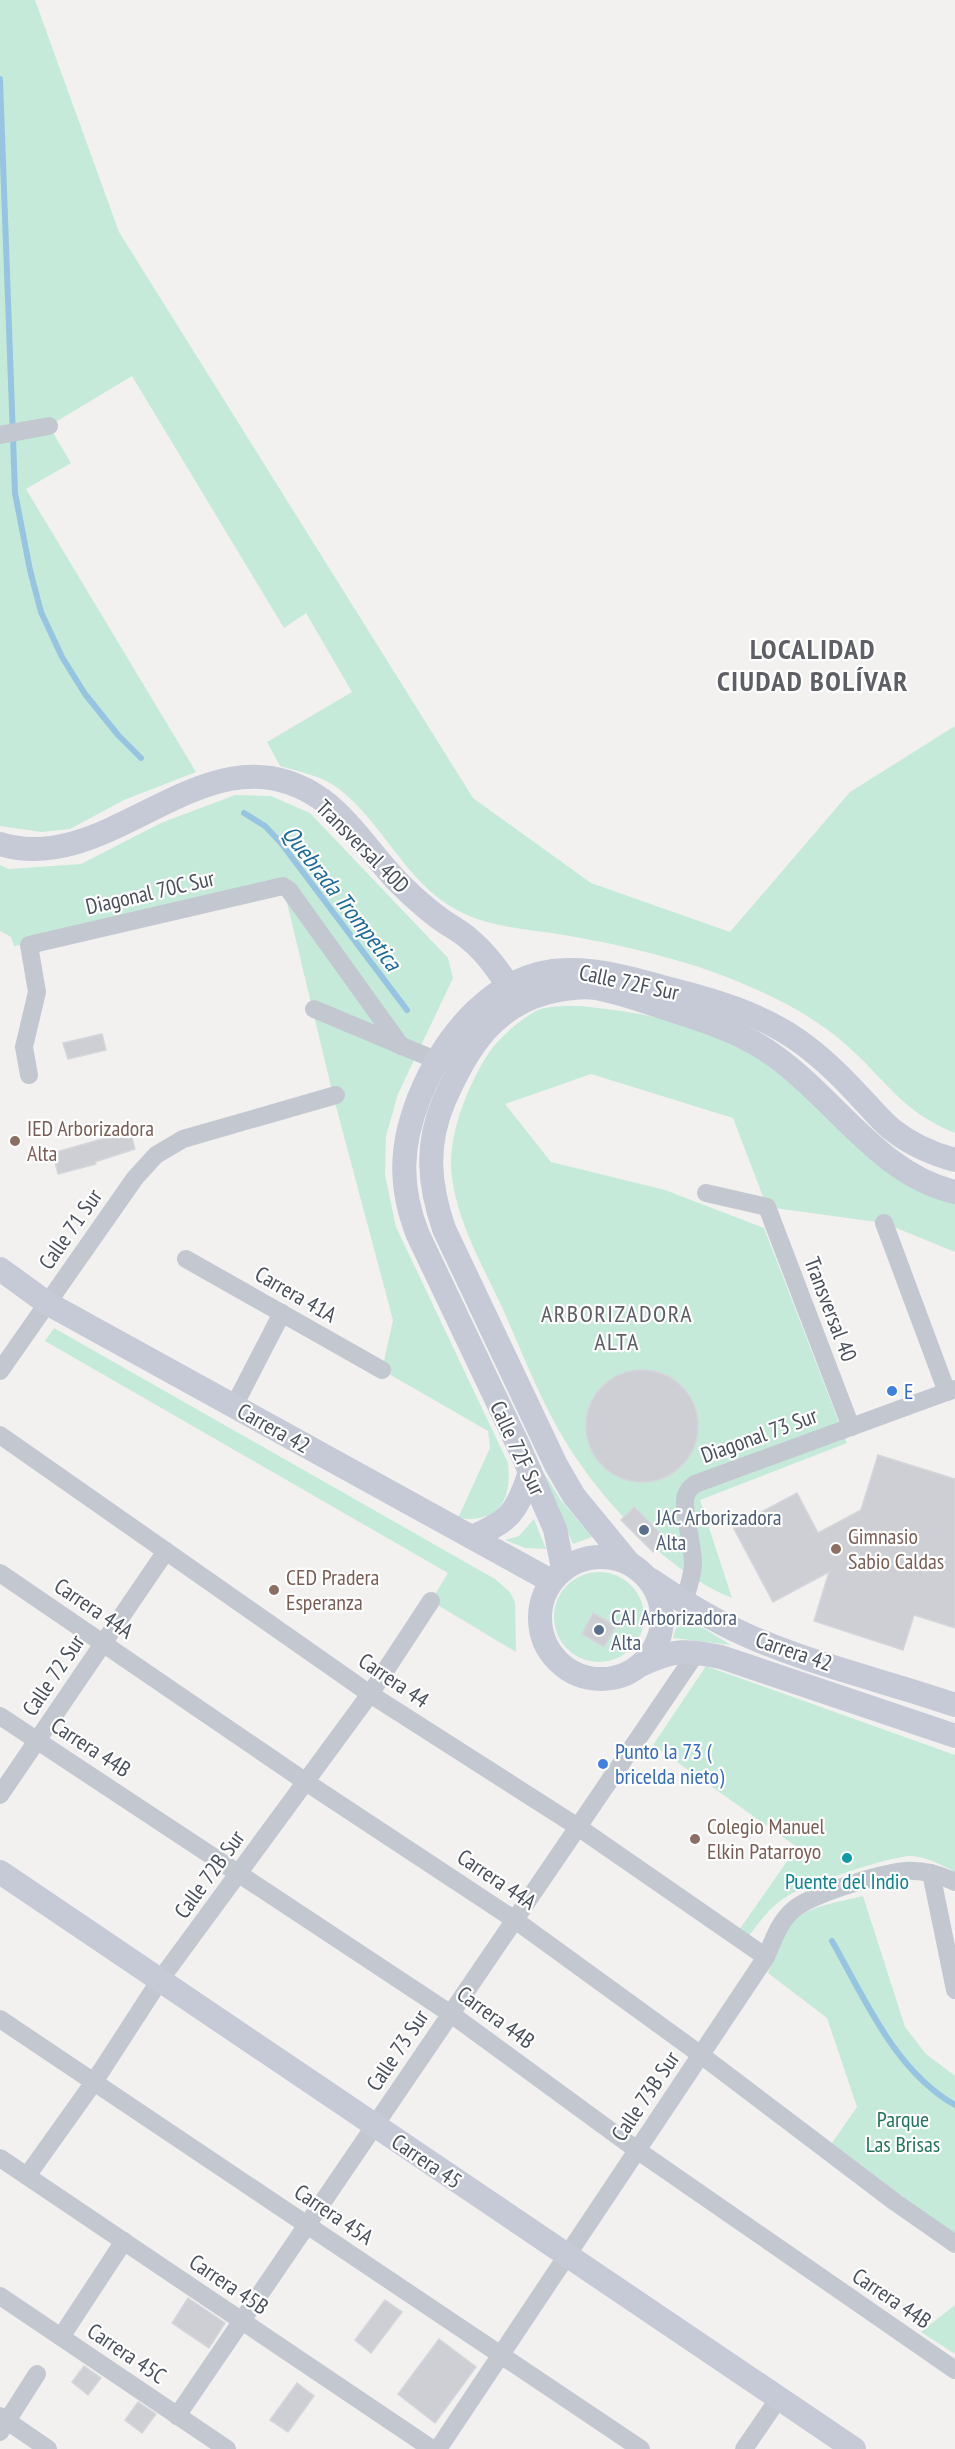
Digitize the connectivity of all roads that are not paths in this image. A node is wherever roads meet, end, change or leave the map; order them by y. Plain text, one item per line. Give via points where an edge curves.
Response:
1 (49, 426) dead end
2 (0, 435) edge
3 (0, 844) edge
4 (514, 994) junction
5 (314, 1009) dead end
6 (401, 1046) junction
7 (438, 1061) junction
8 (29, 1075) dead end
9 (336, 1095) dead end
10 (955, 1160) edge
11 (955, 1192) edge
12 (706, 1193) dead end
13 (884, 1222) dead end
14 (186, 1258) dead end
15 (0, 1269) edge
16 (47, 1303) junction
17 (282, 1313) junction
18 (382, 1370) dead end
19 (0, 1371) edge
20 (951, 1390) edge
21 (234, 1406) junction
22 (851, 1427) junction
23 (0, 1435) edge
24 (530, 1472) junction
25 (472, 1537) junction
26 (166, 1551) junction
27 (636, 1569) junction
28 (0, 1573) edge
29 (557, 1574) junction
30 (431, 1600) dead end
31 (684, 1601) junction
32 (104, 1643) junction
33 (697, 1652) junction
34 (641, 1665) junction
35 (370, 1694) junction
36 (955, 1705) edge
37 (0, 1716) edge
38 (955, 1736) edge
39 (37, 1741) junction
40 (306, 1782) junction
41 (0, 1795) edge
42 (578, 1827) junction
43 (0, 1872) edge
44 (239, 1873) junction
45 (931, 1873) junction
46 (955, 1882) edge
47 (515, 1920) junction
48 (766, 1957) junction
49 (160, 1980) junction
50 (955, 1990) edge
51 (451, 2014) junction
52 (0, 2019) edge
53 (701, 2055) junction
54 (94, 2082) junction
55 (375, 2125) junction
56 (638, 2150) junction
57 (0, 2158) edge
58 (27, 2176) junction
59 (307, 2225) junction
60 (124, 2241) junction
61 (955, 2244) edge
62 (568, 2255) junction
63 (0, 2296) edge
64 (242, 2321) junction
65 (61, 2337) junction
66 (501, 2355) junction
67 (955, 2370) edge
68 (37, 2374) dead end
69 (779, 2398) junction
70 (177, 2416) junction
71 (2, 2423) edge
72 (48, 2449) edge
73 (226, 2449) edge
74 (432, 2449) edge
75 (438, 2449) edge
76 (641, 2449) edge
77 (744, 2449) edge
78 (854, 2449) edge

1 - 2 street
3 - 4 street, Transversal 40D via 20,850 61,847 206,785 243,777 278,780 306,790 345,820 397,881 481,950
4 - 7 street, Calle 72F Sur via 483,1004 463,1024
4 - 10 street, Calle 72F Sur via 548,971 568,969 663,987 737,1009 777,1027 818,1055 893,1131
4 - 11 street, Calle 72F Sur via 592,987 719,1026 775,1056 898,1167 922,1181
4 - 27 street, Calle 72F Sur via 480,1035 440,1110 430,1162 432,1189 444,1229 555,1465 574,1496
5 - 6 street
6 - 7 street
6 - 8 street, Diagonal 70C Sur via 283,886 29,945 36,992 24,1047
7 - 24 street, Calle 72F Sur via 408,1131 404,1179 408,1208
9 - 16 street, Calle 71 Sur via 202,1132 167,1147 135,1178
12 - 22 street, Transversal 40 via 767,1207
13 - 20 street
14 - 17 street, Carrera 41A
15 - 16 street, Carrera 42
16 - 19 street, Calle 71 Sur
16 - 21 street, Carrera 42
17 - 18 street, Carrera 41A
17 - 21 street
20 - 22 street, Diagonal 73 Sur
21 - 25 street, Carrera 42
22 - 31 street, Diagonal 73 Sur via 695,1484 688,1490 685,1506 693,1564
23 - 26 street, Carrera 44
24 - 25 street via 524,1492 506,1520
24 - 29 street, Calle 72F Sur via 558,1538
25 - 29 street, Carrera 42
26 - 32 street, Calle 72 Sur
26 - 35 street, Carrera 44
27 - 29 street via 612,1557 594,1557 577,1561
27 - 31 street, Carrera 42
27 - 34 street via 658,1595 663,1620 653,1652
28 - 32 street, Carrera 44A
29 - 34 street via 540,1604 539,1623 554,1658 569,1671 606,1680
30 - 35 street, Calle 72B Sur
31 - 36 street, Carrera 42 via 760,1641
32 - 39 street, Calle 72 Sur
32 - 40 street, Carrera 44A
33 - 34 street, Carrera 42 via 673,1652
33 - 38 street, Carrera 42
33 - 42 street, Calle 73 Sur
35 - 40 street, Calle 72B Sur
35 - 42 street, Carrera 44
37 - 39 street, Carrera 44B
39 - 41 street, Calle 72 Sur
39 - 44 street, Carrera 44B
40 - 44 street, Calle 72B Sur
40 - 47 street, Carrera 44A
42 - 47 street, Calle 73 Sur
42 - 48 street, Carrera 44
43 - 49 street, Carrera 45
44 - 49 street, Calle 72B Sur
44 - 51 street, Carrera 44B
45 - 46 street, Calle 73B Sur
45 - 48 street, Calle 73B Sur via 891,1874 803,1902 782,1921
45 - 50 street
47 - 51 street, Calle 73 Sur
47 - 53 street, Carrera 44A
48 - 53 street, Calle 73B Sur
49 - 54 street, Calle 72B Sur
49 - 55 street, Carrera 45
51 - 55 street, Calle 73 Sur
51 - 56 street, Carrera 44B
52 - 54 street, Carrera 45A
53 - 56 street, Calle 73B Sur
53 - 61 street, Carrera 44A
54 - 58 street, Calle 72B Sur
54 - 59 street, Carrera 45A
55 - 59 street, Calle 73 Sur
55 - 62 street, Carrera 45
56 - 62 street, Calle 73B Sur
56 - 67 street, Carrera 44B
57 - 58 street, Carrera 45B
58 - 60 street, Carrera 45B
59 - 64 street, Calle 73 Sur
59 - 66 street, Carrera 45A
60 - 64 street, Carrera 45B
60 - 65 street
62 - 66 street, Calle 73B Sur
62 - 69 street, Carrera 45
63 - 65 street, Carrera 45C
64 - 70 street, Calle 73 Sur
64 - 74 street, Carrera 45B
65 - 70 street, Carrera 45C
66 - 75 street, Calle 73B Sur
66 - 76 street, Carrera 45A
68 - 71 street
69 - 77 street
69 - 78 street, Carrera 45
70 - 73 street, Carrera 45C
71 - 72 street

